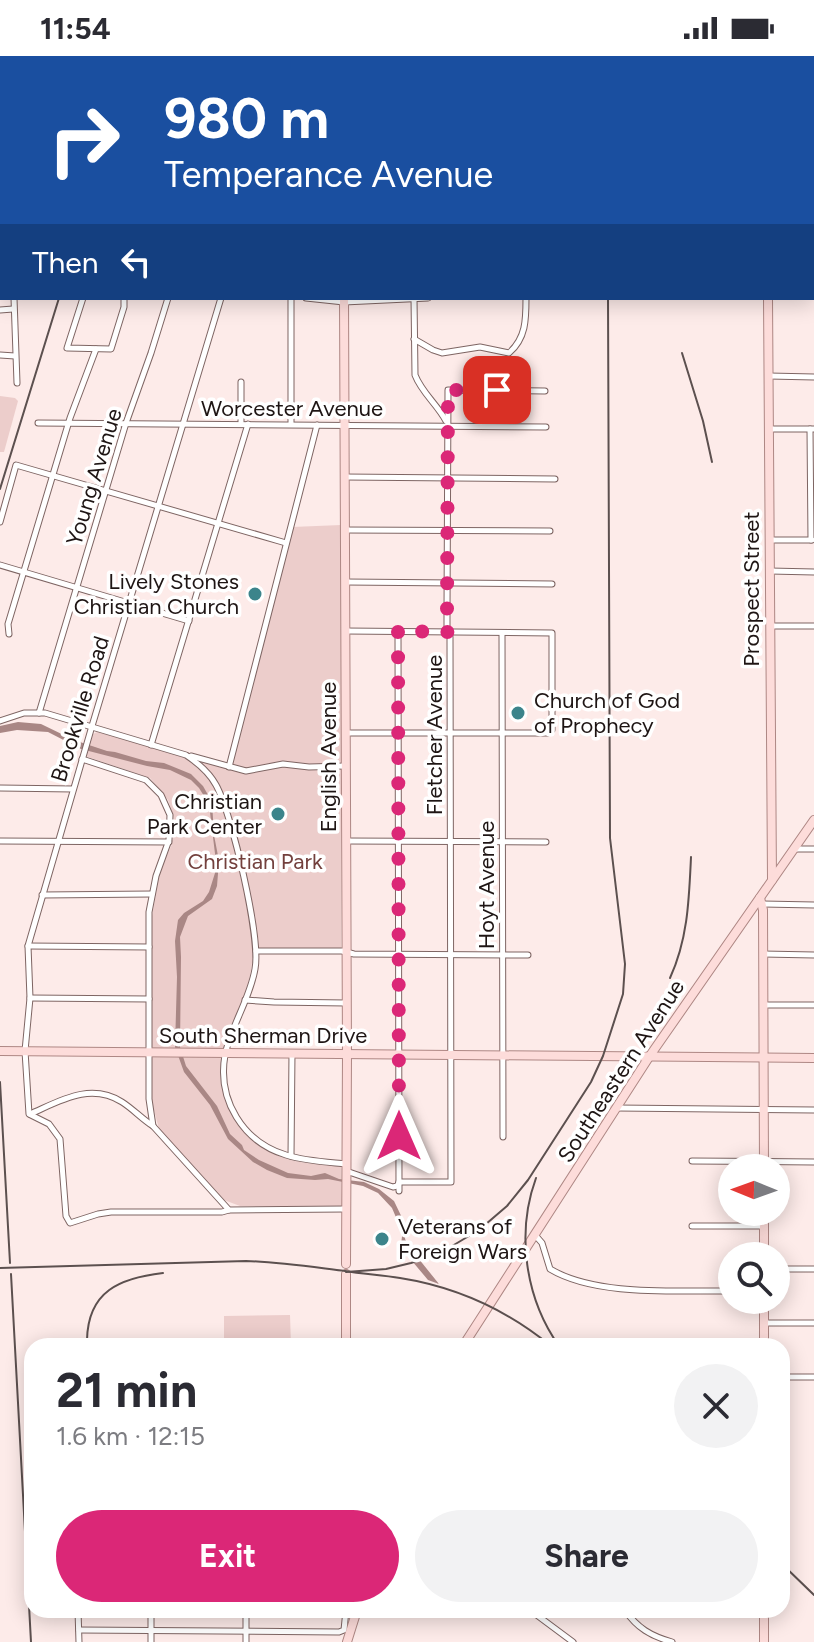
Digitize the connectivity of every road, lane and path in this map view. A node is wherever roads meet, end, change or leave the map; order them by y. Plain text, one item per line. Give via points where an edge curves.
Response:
1 (14, 300) edge
2 (82, 300) edge
3 (124, 300) edge
4 (167, 300) edge
5 (220, 300) edge
6 (291, 300) edge
7 (344, 300) edge
8 (414, 300) edge
9 (526, 300) edge
10 (768, 300) edge
11 (13, 309) junction
12 (0, 310) edge
13 (414, 339) junction
14 (96, 349) junction
15 (0, 355) edge
16 (15, 356) junction
17 (768, 376) junction
18 (814, 377) edge
19 (241, 382) dead end
20 (17, 383) dead end
21 (545, 391) dead end
22 (69, 422) junction
23 (38, 423) dead end
24 (126, 423) junction
25 (183, 423) junction
26 (244, 424) junction
27 (291, 424) junction
28 (317, 425) junction
29 (344, 425) junction
30 (447, 425) junction
31 (546, 427) dead end
32 (769, 429) junction
33 (812, 429) edge
34 (53, 475) junction
35 (344, 477) junction
36 (448, 478) junction
37 (555, 479) dead end
38 (105, 491) junction
39 (158, 506) junction
40 (0, 522) edge
41 (218, 523) junction
42 (344, 530) junction
43 (448, 530) junction
44 (550, 531) dead end
45 (769, 540) junction
46 (813, 540) edge
47 (286, 543) junction
48 (0, 565) edge
49 (769, 571) junction
50 (814, 572) edge
51 (24, 573) junction
52 (346, 582) junction
53 (448, 583) junction
54 (552, 584) dead end
55 (76, 588) junction
56 (129, 603) junction
57 (189, 621) junction
58 (770, 626) junction
59 (814, 626) edge
60 (346, 631) junction
61 (398, 631) junction
62 (449, 632) junction
63 (502, 633) junction
64 (9, 634) dead end
65 (39, 713) junction
66 (0, 721) edge
67 (92, 726) junction
68 (345, 733) junction
69 (398, 733) junction
70 (450, 734) junction
71 (502, 734) junction
72 (151, 745) junction
73 (186, 755) junction
74 (83, 756) junction
75 (345, 766) junction
76 (229, 767) junction
77 (0, 788) edge
78 (73, 789) junction
79 (814, 820) edge
80 (0, 841) edge
81 (58, 841) junction
82 (346, 841) junction
83 (399, 841) junction
84 (169, 842) junction
85 (450, 842) junction
86 (502, 842) junction
87 (546, 842) dead end
88 (794, 849) junction
89 (814, 849) edge
90 (772, 881) junction
91 (152, 894) junction
92 (42, 895) junction
93 (761, 901) junction
94 (814, 905) edge
95 (28, 946) junction
96 (149, 947) junction
97 (256, 951) junction
98 (346, 952) junction
99 (399, 954) junction
100 (451, 954) junction
101 (763, 954) junction
102 (503, 955) junction
103 (528, 955) dead end
104 (814, 955) edge
105 (30, 998) junction
106 (149, 999) junction
107 (245, 1000) junction
108 (346, 1003) junction
109 (764, 1005) junction
110 (814, 1005) edge
111 (0, 1051) edge
112 (25, 1051) junction
113 (149, 1052) junction
114 (225, 1053) junction
115 (292, 1053) junction
116 (347, 1054) junction
117 (399, 1054) junction
118 (451, 1055) junction
119 (503, 1055) junction
120 (649, 1057) junction
121 (764, 1058) junction
122 (814, 1058) edge
123 (616, 1108) junction
124 (764, 1110) junction
125 (814, 1110) edge
126 (29, 1114) junction
127 (153, 1126) junction
128 (503, 1137) dead end
129 (764, 1154) edge
130 (291, 1156) junction
131 (692, 1161) dead end
132 (718, 1162) edge
133 (814, 1162) edge
134 (790, 1163) edge
135 (346, 1170) junction
136 (397, 1187) junction
137 (346, 1209) junction
138 (229, 1210) junction
139 (692, 1226) dead end
140 (718, 1226) edge
141 (764, 1226) edge
142 (535, 1235) junction
143 (764, 1242) edge
144 (790, 1269) edge
145 (814, 1269) edge
146 (718, 1291) edge
147 (764, 1314) edge
148 (764, 1323) junction
149 (814, 1323) edge
150 (346, 1338) edge
151 (468, 1338) edge
152 (764, 1338) edge
153 (790, 1377) edge
154 (814, 1377) edge
155 (78, 1618) edge
156 (151, 1618) edge
157 (246, 1618) edge
158 (345, 1618) edge
159 (357, 1618) edge
160 (541, 1618) edge
161 (630, 1618) edge
162 (764, 1618) edge
163 (79, 1630) junction
164 (151, 1631) junction
165 (246, 1631) junction
166 (79, 1642) edge
167 (151, 1642) edge
168 (246, 1642) edge
169 (350, 1642) edge
170 (573, 1642) edge
171 (672, 1642) edge
172 (764, 1642) edge

1 - 11 street
2 - 14 street via 67,348
3 - 14 street via 111,349
4 - 24 street, Young Avenue
5 - 25 street, Brookville Road
6 - 27 street
7 - 29 main road, English Avenue
8 - 13 street
9 - 13 street via 525,330 508,353 480,347 441,353
10 - 17 main road, Prospect Street
11 - 12 street
11 - 16 street
13 - 30 street via 416,378
14 - 22 street
15 - 16 street
16 - 20 street
17 - 18 street
17 - 32 main road, Prospect Street
19 - 26 street
21 - 30 street, Fletcher Avenue via 448,390
22 - 23 street, Worcester Avenue
22 - 24 street, Worcester Avenue
22 - 34 street
24 - 25 street, Worcester Avenue
24 - 38 street, Young Avenue
25 - 26 street, Worcester Avenue
25 - 39 street, Brookville Road
26 - 27 street, Worcester Avenue
26 - 41 street
27 - 28 street, Worcester Avenue
28 - 29 street, Worcester Avenue
28 - 47 street
29 - 30 street, Worcester Avenue
29 - 35 main road, English Avenue
30 - 31 street, Worcester Avenue
30 - 36 street, Fletcher Avenue
32 - 33 street
32 - 45 main road, Prospect Street
33 - 46 street
34 - 38 street
34 - 40 street via 16,465
34 - 51 street
35 - 36 street
35 - 42 main road, English Avenue
36 - 37 street
36 - 43 street, Fletcher Avenue
38 - 39 street
38 - 55 street, Young Avenue
39 - 41 street
39 - 56 street, Brookville Road
41 - 47 street
41 - 57 street
42 - 43 street
42 - 52 main road, English Avenue
43 - 44 street
43 - 53 street, Fletcher Avenue
45 - 46 street
45 - 49 main road, Prospect Street
47 - 76 street
48 - 51 street
49 - 50 street
49 - 58 main road, Prospect Street
51 - 55 street
51 - 64 street
52 - 53 street
52 - 60 main road, English Avenue
53 - 54 street
53 - 62 street, Fletcher Avenue
55 - 56 street
55 - 65 street, Young Avenue
56 - 57 street
56 - 67 street, Brookville Road
57 - 72 street
58 - 59 street
58 - 90 main road, Prospect Street
60 - 61 street
60 - 68 main road, English Avenue
61 - 62 street
61 - 69 street
62 - 63 street
62 - 70 street, Fletcher Avenue
63 - 71 street, Hoyt Avenue
63 - 71 street via 552,633 553,695 551,732
65 - 66 street
65 - 67 street
67 - 72 street
67 - 74 street, Brookville Road
68 - 69 street
68 - 75 main road, English Avenue
69 - 70 street
69 - 83 street
70 - 71 street
70 - 85 street, Fletcher Avenue
71 - 86 street, Hoyt Avenue
72 - 73 street
73 - 76 street
73 - 97 street via 206,771 220,793
74 - 78 street, Brookville Road
74 - 84 street via 153,786 169,812
75 - 76 street via 279,764 249,771
75 - 82 main road, English Avenue
77 - 78 street
78 - 81 street, Brookville Road
79 - 88 main road, Southeastern Avenue
80 - 81 street
81 - 84 street
81 - 92 street, Brookville Road
82 - 83 street
82 - 98 main road, English Avenue
83 - 85 street
83 - 99 street
84 - 91 street
85 - 86 street
85 - 100 street, Fletcher Avenue
86 - 87 street
86 - 102 street, Hoyt Avenue
88 - 89 street
88 - 90 main road, Southeastern Avenue
90 - 93 main road, Southeastern Avenue
91 - 92 street
91 - 96 street
92 - 95 street, Brookville Road
93 - 94 street
93 - 101 main road
93 - 120 main road, Southeastern Avenue
95 - 96 street
95 - 105 street, Brookville Road
96 - 106 street
97 - 98 street
97 - 107 street
98 - 99 street
98 - 108 main road, English Avenue
99 - 100 street
99 - 117 street
100 - 102 street
100 - 118 street, Fletcher Avenue
101 - 104 street
101 - 109 main road
102 - 103 street
102 - 119 street, Hoyt Avenue
105 - 106 street
105 - 112 street, Brookville Road
106 - 113 street
107 - 108 street
107 - 114 street
108 - 116 main road, English Avenue
109 - 110 street
109 - 121 main road
111 - 112 main road, South Sherman Drive
112 - 113 main road, South Sherman Drive
112 - 126 street, Brookville Road
113 - 114 main road, South Sherman Drive
113 - 127 street
114 - 115 main road, South Sherman Drive
114 - 130 street via 224,1085 235,1116 260,1142
115 - 116 main road, South Sherman Drive
115 - 130 street
116 - 117 main road, South Sherman Drive
116 - 135 main road, English Avenue
117 - 118 main road, South Sherman Drive
117 - 136 street
118 - 119 main road, South Sherman Drive
118 - 136 street, Fletcher Avenue via 451,1182
119 - 120 main road, South Sherman Drive
119 - 128 street, Hoyt Avenue
120 - 121 main road, South Sherman Drive
120 - 123 main road, Southeastern Avenue
121 - 122 main road, South Sherman Drive
121 - 124 main road
123 - 124 street
123 - 142 main road, Southeastern Avenue
124 - 125 street
124 - 129 main road
126 - 127 street via 72,1096 95,1093 120,1101
126 - 138 street via 49,1124 60,1139 72,1223 111,1212
127 - 138 street
130 - 135 street
131 - 132 street
133 - 134 street
135 - 136 street
135 - 137 main road, English Avenue
137 - 138 street
137 - 150 main road, English Avenue
139 - 140 street
141 - 143 main road
142 - 146 street via 551,1270 573,1278 618,1290
142 - 151 main road, Southeastern Avenue
144 - 145 street
147 - 148 main road
148 - 149 street
148 - 152 main road
153 - 154 street
155 - 163 street
156 - 164 street
157 - 165 street
158 - 165 street via 342,1632
159 - 169 main road
160 - 170 street
161 - 171 street via 645,1632
162 - 172 main road
163 - 164 street
163 - 166 street
164 - 165 street
164 - 167 street
165 - 168 street

